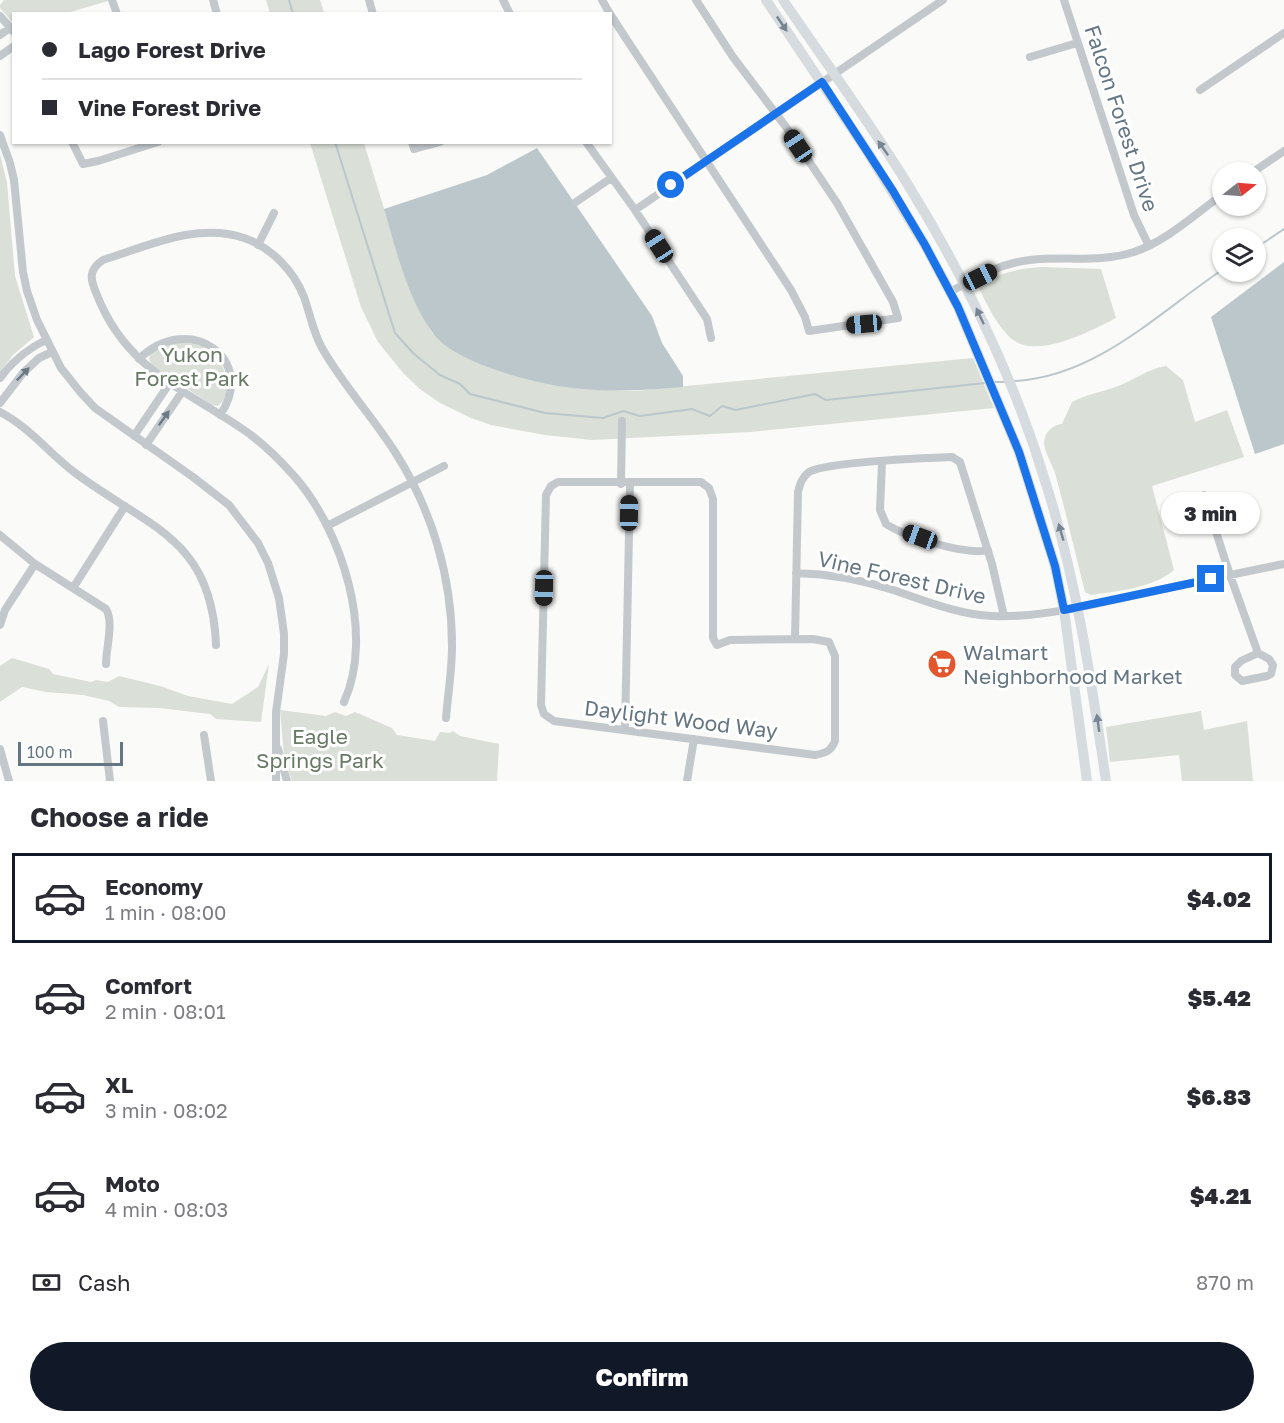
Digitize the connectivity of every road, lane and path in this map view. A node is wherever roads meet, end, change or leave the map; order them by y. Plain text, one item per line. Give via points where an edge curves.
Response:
1 (696, 0) edge
2 (766, 0) edge
3 (783, 0) edge
4 (943, 0) edge
5 (1064, 0) edge
6 (0, 16) edge
7 (612, 17) edge
8 (12, 30) edge
9 (1284, 33) edge
10 (0, 35) edge
11 (1077, 43) junction
12 (1030, 57) dead end
13 (834, 74) junction
14 (822, 82) junction
15 (1200, 90) dead end
16 (776, 114) junction
17 (0, 135) edge
18 (73, 144) edge
19 (152, 144) edge
20 (587, 144) edge
21 (1284, 151) edge
22 (707, 161) junction
23 (1266, 163) edge
24 (898, 169) junction
25 (611, 178) junction
26 (885, 178) junction
27 (576, 202) dead end
28 (1212, 202) edge
29 (635, 210) junction
30 (274, 213) dead end
31 (258, 245) junction
32 (1149, 246) junction
33 (964, 284) junction
34 (950, 292) junction
35 (711, 338) dead end
36 (46, 340) junction
37 (52, 352) junction
38 (139, 358) junction
39 (0, 378) edge
40 (169, 384) junction
41 (182, 392) junction
42 (0, 402) edge
43 (0, 412) edge
44 (220, 416) junction
45 (622, 421) dead end
46 (134, 436) junction
47 (146, 445) junction
48 (1035, 451) junction
49 (1020, 456) junction
50 (882, 462) junction
51 (444, 466) dead end
52 (413, 481) junction
53 (626, 484) junction
54 (1204, 495) dead end
55 (125, 506) junction
56 (327, 526) junction
57 (0, 535) edge
58 (988, 550) junction
59 (35, 564) junction
60 (1284, 564) edge
61 (796, 573) junction
62 (1230, 575) junction
63 (73, 588) junction
64 (1078, 607) junction
65 (1064, 610) junction
66 (1004, 616) junction
67 (0, 625) edge
68 (795, 639) junction
69 (216, 645) dead end
70 (1258, 653) junction
71 (106, 664) dead end
72 (344, 702) dead end
73 (446, 718) dead end
74 (103, 721) dead end
75 (625, 730) junction
76 (275, 731) junction
77 (204, 735) dead end
78 (694, 739) junction
79 (0, 749) edge
80 (9, 781) edge
81 (110, 781) edge
82 (211, 781) edge
83 (276, 781) edge
84 (287, 781) edge
85 (687, 781) edge
86 (1087, 781) edge
87 (1106, 781) edge

1 - 16 street
2 -> 14 main road
3 - 13 main road
4 - 13 street
5 - 11 street, Falcon Forest Drive
6 - 8 street
7 - 22 street
8 - 10 street
9 - 15 street
11 - 12 street
11 - 32 street, Falcon Forest Drive via 1134,215
13 - 14 street
24 -> 13 main road
14 - 16 street
14 - 26 main road
16 - 22 street
16 - 22 street via 837,203 893,302 898,318 809,331 791,290
17 - 36 street via 14,180 23,272
18 - 19 street via 82,164
20 - 25 street
21 - 23 street
22 - 29 street
24 - 26 main road
24 - 33 main road
25 - 27 street
25 - 29 street
26 - 34 main road
28 - 32 street
29 - 35 street via 707,319
30 - 31 street
31 - 38 street via 246,238 215,232 185,235 103,260 95,266 93,285 105,314 124,344
31 - 52 street via 291,272 333,367
32 - 33 street via 1099,259 1017,262
33 - 34 street
48 -> 33 main road via 1004,370
34 - 49 main road
36 - 37 street
36 - 39 street via 18,358
42 -> 37 street via 39,358
37 - 46 street via 81,393
38 - 40 street
38 - 44 street via 176,338 203,342 213,348 224,361 231,381 228,403
40 - 41 street
40 - 46 street
41 - 44 street
47 -> 41 street
43 - 55 street via 27,430 64,465
44 - 56 street via 272,453 296,478
45 - 53 street
46 - 47 street
47 - 76 street via 229,505 268,563 279,598 284,634
48 - 49 main road
64 -> 48 main road via 1063,538
49 - 65 main road via 1055,566
50 - 58 street via 880,510 890,526 967,552
50 - 58 street via 956,458 963,467
50 - 61 street via 825,467 804,477 797,501
51 - 52 street
52 - 56 street
52 - 73 street via 432,527 447,588 452,647
53 - 68 street via 697,482 710,488 712,633 717,645 730,640
53 - 75 street
53 - 75 street, Daylight Wood Way via 558,482 546,495 541,705 544,714 554,721
54 - 62 street
55 - 63 street
55 - 69 street via 165,533 192,561 210,598
56 - 72 street via 343,565 354,610 354,672
57 - 59 street
58 - 66 street
59 - 63 street
59 - 67 street via 5,610
60 - 62 street, Vine Forest Drive
61 - 66 street, Vine Forest Drive via 843,577 967,613
61 - 68 street
62 - 64 street, Vine Forest Drive
62 - 70 street
63 - 71 street via 109,614
64 - 65 street, Vine Forest Drive
87 -> 64 main road
65 - 66 street, Vine Forest Drive
65 - 86 main road
68 - 78 street, Daylight Wood Way via 824,640 832,646 832,748 815,755
70 - 70 street via 1271,662 1271,674 1238,679 1234,672 1237,664
74 - 81 street
75 - 78 street, Daylight Wood Way
76 - 83 street
76 - 84 street
77 - 82 street
78 - 85 street
79 - 80 street

